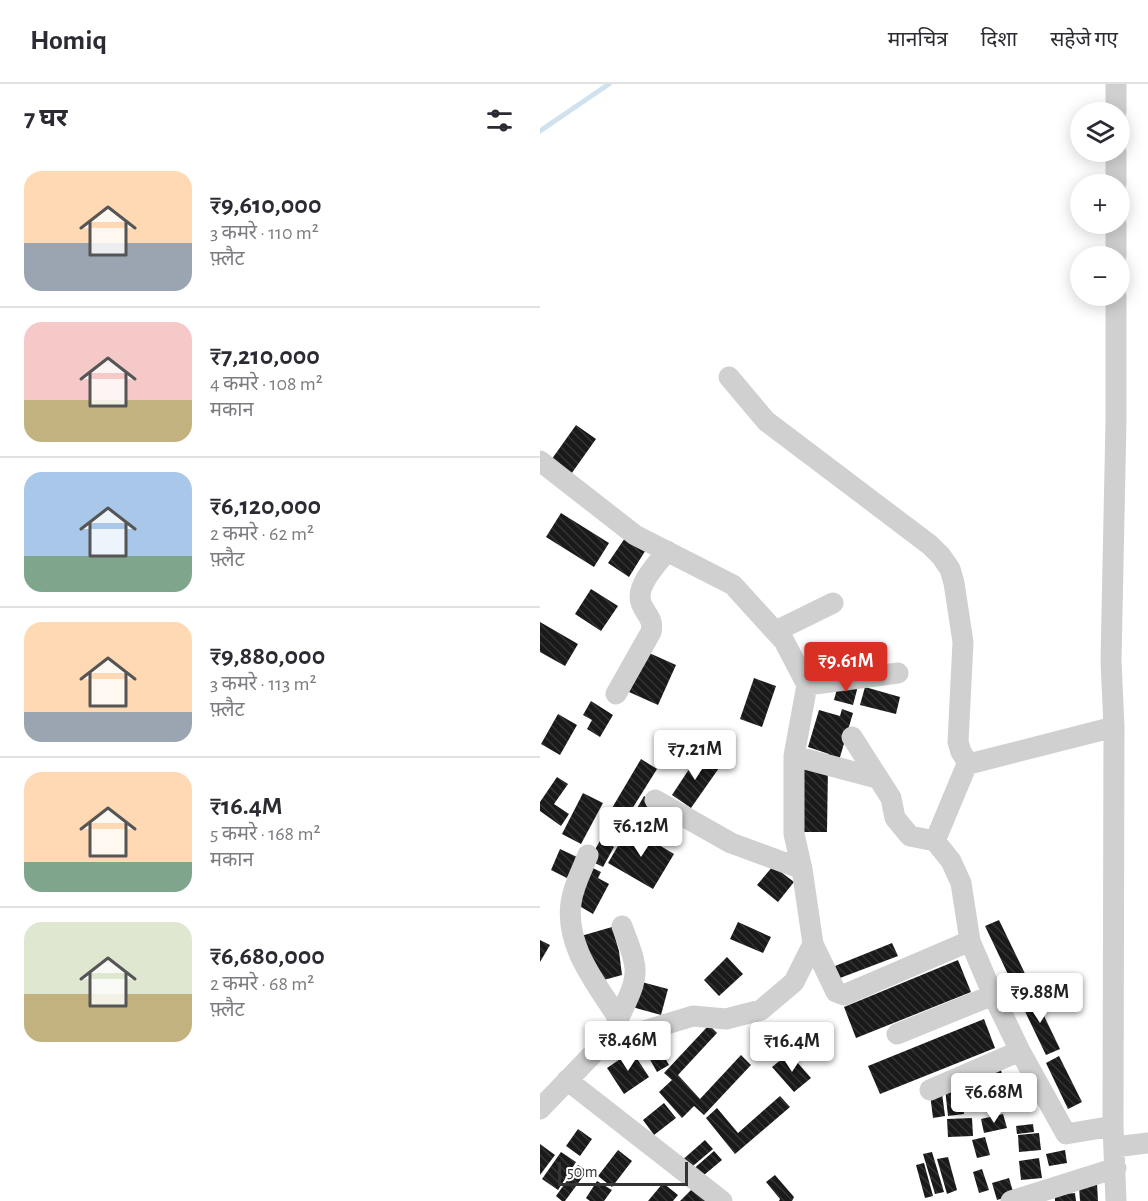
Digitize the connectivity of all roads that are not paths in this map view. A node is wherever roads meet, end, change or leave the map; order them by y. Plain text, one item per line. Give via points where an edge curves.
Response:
1 (1116, 84) edge
2 (1116, 102) edge
3 (1116, 306) edge
4 (729, 377) dead end
5 (540, 461) edge
6 (667, 551) junction
7 (833, 603) dead end
8 (776, 631) junction
9 (898, 673) dead end
10 (807, 685) junction
11 (616, 694) dead end
12 (1114, 727) junction
13 (852, 737) dead end
14 (794, 756) junction
15 (969, 764) junction
16 (877, 778) junction
17 (655, 800) dead end
18 (936, 841) junction
19 (588, 855) dead end
20 (802, 869) junction
21 (622, 926) dead end
22 (970, 941) junction
23 (813, 944) junction
24 (993, 995) junction
25 (616, 1025) junction
26 (897, 1034) dead end
27 (1020, 1051) junction
28 (567, 1080) junction
29 (930, 1090) dead end
30 (540, 1109) edge
31 (1114, 1136) junction
32 (1148, 1143) edge
33 (1116, 1168) junction
34 (722, 1201) edge
35 (1011, 1201) edge
36 (1116, 1201) edge

1 - 2 street
3 - 12 street via 1111,661
4 - 15 street via 766,421 930,544 950,569 964,647 958,742
5 - 6 street via 635,535
6 - 8 street via 733,585
6 - 11 street via 641,590 642,606 652,620 651,632
7 - 8 street
8 - 10 street
9 - 10 street
10 - 14 street
12 - 15 street
12 - 31 street
13 - 16 street
14 - 16 street
14 - 20 street via 794,834
15 - 18 street
16 - 18 street via 891,798 895,818 910,836
17 - 20 street via 731,843
18 - 22 street via 961,883
19 - 25 street via 571,901 573,936
20 - 23 street
21 - 25 street via 635,963 635,976
22 - 23 street via 844,995 836,992
22 - 24 street
23 - 25 street via 794,982 760,1010 726,1019 693,1016 634,1034
24 - 26 street
24 - 27 street
25 - 28 street
27 - 29 street
27 - 31 street via 1066,1134
28 - 30 street
28 - 34 street
31 - 32 street
31 - 33 street
33 - 35 street
33 - 36 street

